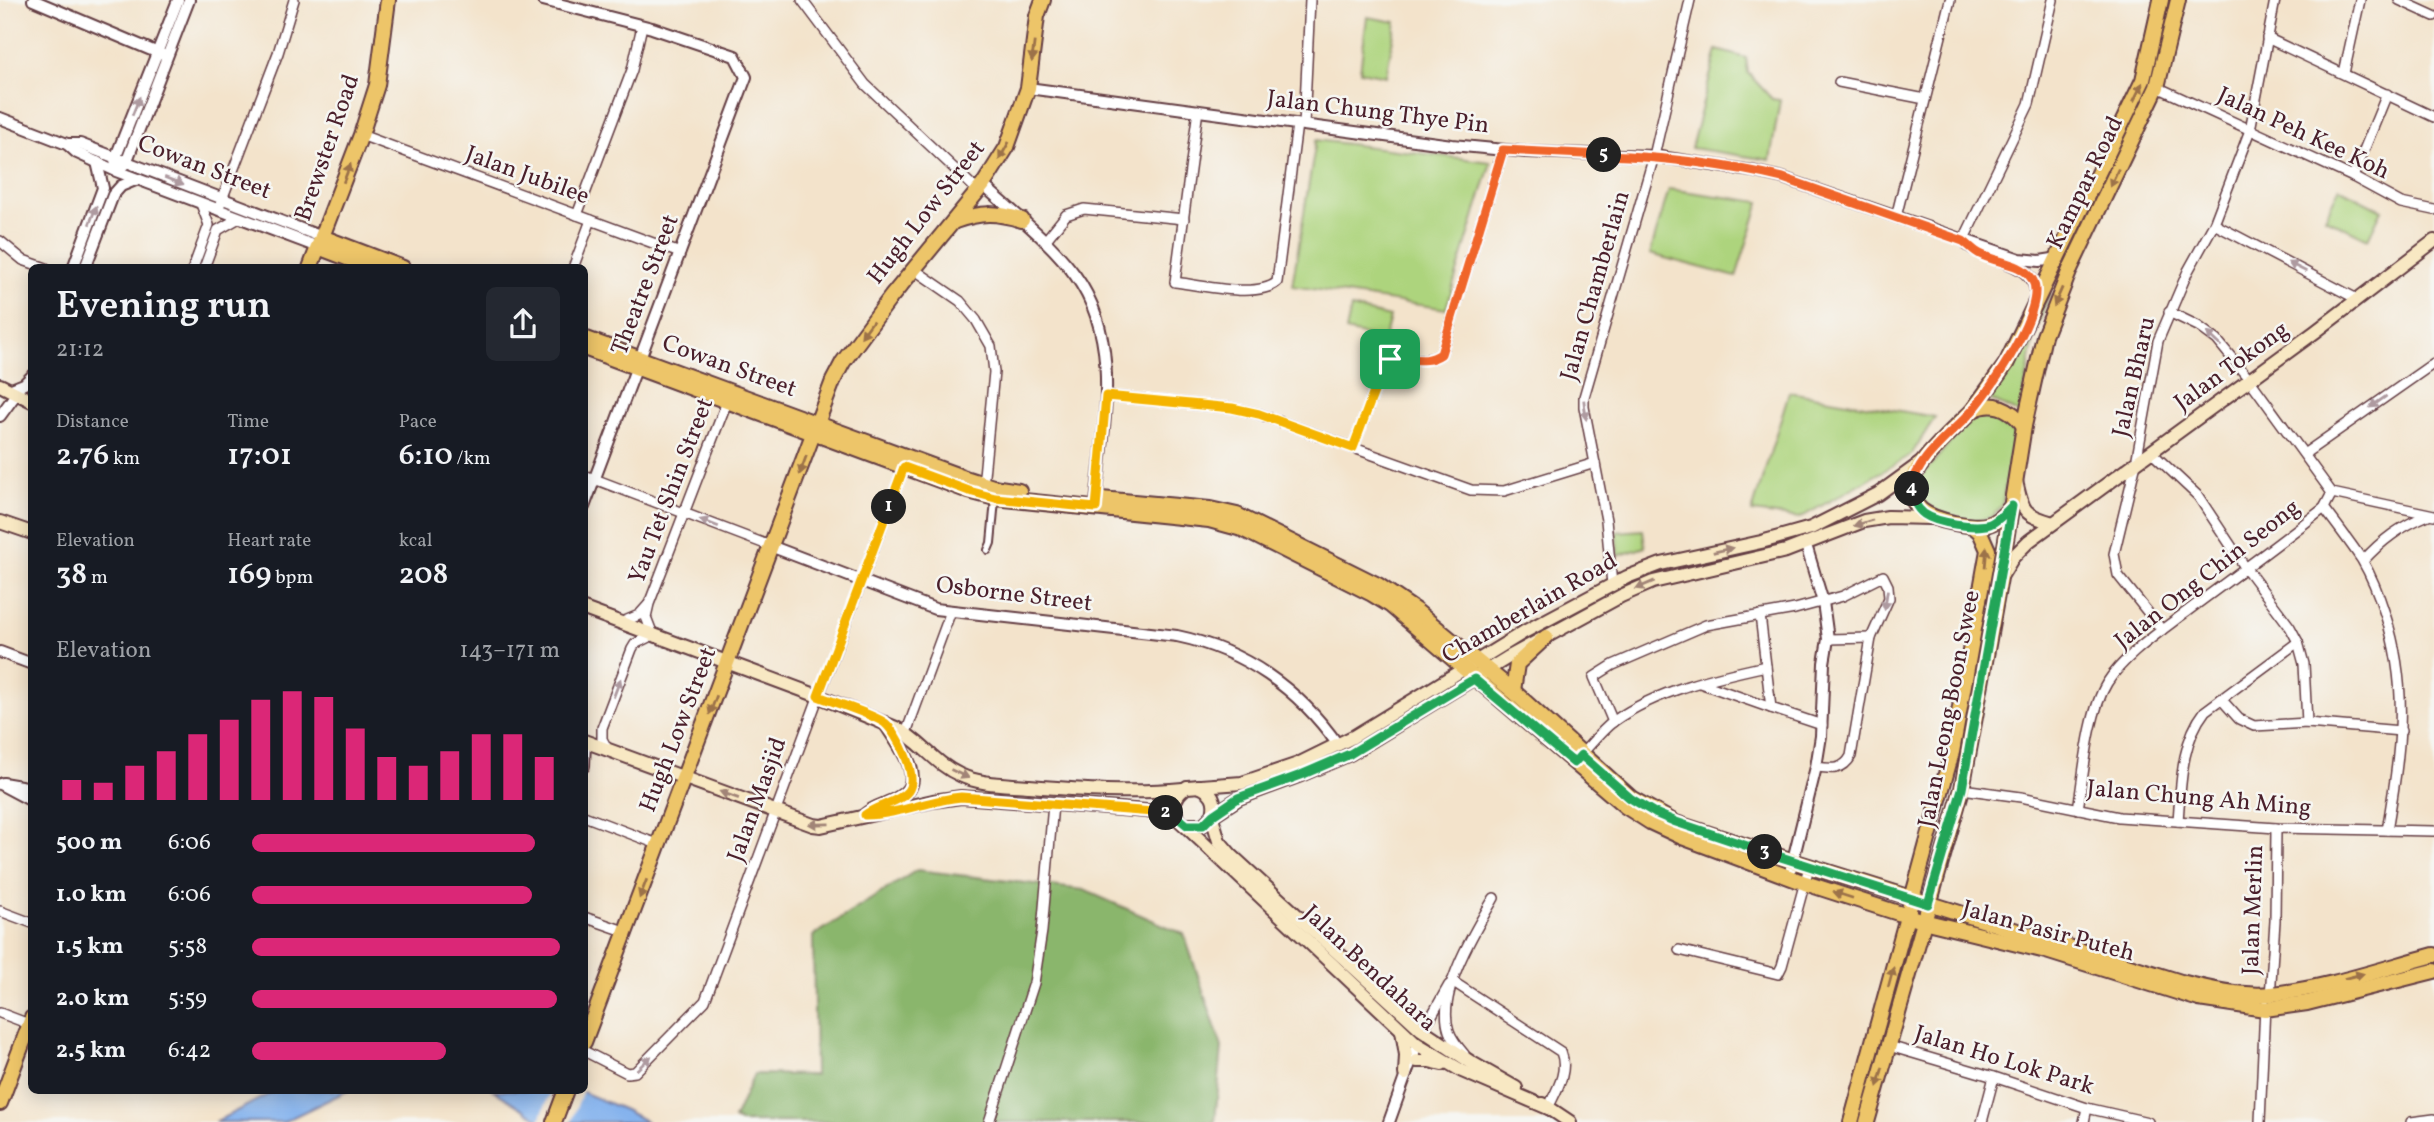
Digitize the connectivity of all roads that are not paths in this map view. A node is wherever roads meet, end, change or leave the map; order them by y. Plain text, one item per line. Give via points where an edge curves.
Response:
1 (34, 0) edge
2 (178, 0) edge
3 (189, 0) edge
4 (294, 0) edge
5 (543, 0) edge
6 (802, 0) edge
7 (1033, 0) edge
8 (1043, 0) edge
9 (1310, 0) edge
10 (1690, 0) edge
11 (1950, 0) edge
12 (2053, 0) edge
13 (2161, 0) edge
14 (2178, 0) edge
15 (2275, 0) edge
16 (2360, 0) edge
17 (2399, 0) edge
18 (387, 1) edge
19 (1037, 16) junction
20 (2434, 16) edge
21 (642, 26) junction
22 (2267, 38) junction
23 (162, 55) junction
24 (2344, 73) junction
25 (1839, 82) dead end
26 (1028, 88) junction
27 (2157, 88) junction
28 (2387, 94) junction
29 (1925, 99) junction
30 (1198, 110) junction
31 (2434, 117) edge
32 (1, 119) edge
33 (1300, 124) junction
34 (2250, 130) junction
35 (361, 135) junction
36 (67, 144) junction
37 (1503, 150) junction
38 (1654, 156) junction
39 (120, 161) junction
40 (97, 162) junction
41 (116, 171) junction
42 (2353, 177) junction
43 (138, 179) junction
44 (981, 188) junction
45 (201, 204) junction
46 (219, 205) junction
47 (2434, 210) edge
48 (577, 215) junction
49 (1896, 217) junction
50 (239, 218) junction
51 (1184, 219) junction
52 (591, 220) junction
53 (1022, 220) junction
54 (954, 221) junction
55 (2214, 224) junction
56 (1045, 241) junction
57 (1963, 241) junction
58 (2434, 241) edge
59 (0, 242) edge
60 (320, 242) junction
61 (680, 253) junction
62 (2059, 258) junction
63 (34, 264) edge
64 (74, 264) edge
65 (87, 264) edge
66 (194, 264) edge
67 (205, 264) edge
68 (312, 264) edge
69 (365, 264) edge
70 (390, 264) edge
71 (574, 264) edge
72 (915, 270) junction
73 (2357, 299) junction
74 (2034, 308) junction
75 (2169, 312) junction
76 (588, 340) edge
77 (588, 349) edge
78 (639, 363) junction
79 (2434, 363) edge
80 (2249, 379) junction
81 (28, 380) edge
82 (8, 389) edge
83 (1106, 396) junction
84 (728, 397) junction
85 (28, 399) edge
86 (1973, 410) junction
87 (0, 416) edge
88 (2024, 426) junction
89 (816, 429) junction
90 (1353, 448) junction
91 (2151, 452) junction
92 (2304, 454) junction
93 (1925, 460) junction
94 (1595, 463) junction
95 (2136, 463) junction
96 (904, 467) junction
97 (590, 477) edge
98 (2016, 480) junction
99 (986, 492) junction
100 (2332, 493) junction
101 (1096, 503) junction
102 (2012, 506) junction
103 (2324, 508) junction
104 (684, 513) junction
105 (2431, 515) edge
106 (1931, 518) junction
107 (0, 522) edge
108 (2053, 523) junction
109 (1973, 527) junction
110 (28, 532) edge
111 (1282, 542) junction
112 (1806, 545) junction
113 (773, 547) junction
114 (988, 550) dead end
115 (2363, 561) junction
116 (2245, 567) junction
117 (2000, 578) junction
118 (861, 581) junction
119 (1612, 585) junction
120 (1823, 601) junction
121 (649, 604) junction
122 (588, 611) edge
123 (951, 611) junction
124 (1760, 615) junction
125 (621, 623) junction
126 (2162, 630) junction
127 (653, 635) junction
128 (1546, 637) junction
129 (1871, 638) junction
130 (1828, 639) junction
131 (2298, 642) junction
132 (0, 652) edge
133 (1476, 660) junction
134 (28, 662) edge
135 (729, 663) junction
136 (1766, 666) junction
137 (1488, 670) junction
138 (1469, 674) junction
139 (1699, 682) junction
140 (1513, 691) junction
141 (818, 696) junction
142 (2221, 699) junction
143 (1772, 708) junction
144 (1613, 722) junction
145 (885, 723) junction
146 (2307, 723) junction
147 (1822, 725) junction
148 (2401, 731) junction
149 (906, 733) junction
150 (588, 742) edge
151 (1338, 745) junction
152 (608, 750) junction
153 (1578, 759) junction
154 (1816, 768) junction
155 (685, 779) junction
156 (0, 783) edge
157 (1197, 786) junction
158 (28, 787) edge
159 (1183, 789) junction
160 (1962, 789) junction
161 (28, 799) edge
162 (1053, 804) junction
163 (2078, 809) junction
164 (774, 812) junction
165 (865, 815) junction
166 (1176, 816) junction
167 (1212, 816) junction
168 (588, 818) edge
169 (2178, 821) junction
170 (1187, 825) junction
171 (2276, 828) junction
172 (2387, 831) junction
173 (2434, 831) edge
174 (660, 845) junction
175 (1793, 861) junction
176 (1809, 867) junction
177 (1789, 877) junction
178 (1248, 878) junction
179 (1918, 878) junction
180 (1936, 878) junction
181 (1805, 883) junction
182 (1888, 891) junction
183 (1494, 898) dead end
184 (1911, 899) junction
185 (1928, 904) junction
186 (1882, 908) junction
187 (0, 911) edge
188 (1952, 911) junction
189 (1906, 916) junction
190 (588, 918) edge
191 (1923, 921) junction
192 (28, 922) edge
193 (1945, 927) junction
194 (627, 932) junction
195 (1900, 941) junction
196 (1917, 943) junction
197 (1679, 950) dead end
198 (2434, 956) edge
199 (2434, 971) edge
200 (1452, 981) junction
201 (2268, 1001) junction
202 (0, 1013) edge
203 (28, 1020) edge
204 (28, 1026) edge
205 (1402, 1031) junction
206 (588, 1032) edge
207 (1421, 1041) junction
208 (1889, 1046) junction
209 (588, 1053) edge
210 (1417, 1061) junction
211 (1467, 1067) junction
212 (1405, 1074) junction
213 (1994, 1077) junction
214 (1401, 1093) junction
215 (564, 1094) edge
216 (0, 1103) edge
217 (1548, 1108) junction
218 (2087, 1108) junction
219 (2434, 1119) edge
220 (2422, 1121) edge
221 (554, 1122) edge
222 (989, 1122) edge
223 (1389, 1122) edge
224 (1570, 1122) edge
225 (1851, 1122) edge
226 (1867, 1122) edge
227 (1982, 1122) edge
228 (2084, 1122) edge
229 (2148, 1122) edge
230 (2260, 1122) edge
231 (2412, 1122) edge

1 - 23 street
2 - 23 street
3 - 23 street
4 - 46 street
5 - 21 street
6 - 44 street via 864,84
7 - 19 main road, Hugh Low Street
8 - 19 main road, Hugh Low Street
9 - 33 street
10 - 38 street, Jalan Chamberlain
11 - 29 street
12 - 57 street via 2029,104
62 -> 13 main road, Kampar Road via 2143,80
14 - 27 main road, Kampar Road
15 - 22 street, Jalan Bharu
16 - 24 street
17 - 20 street
18 - 35 main road, Brewster Road via 377,85
19 -> 26 main road, Hugh Low Street
21 - 48 street via 632,70
21 - 61 street, Theatre Street via 735,55 746,77
22 - 24 street
22 - 34 street, Jalan Bharu
23 - 39 street
24 - 28 street
25 - 29 street
26 - 30 street, Jalan Chung Thye Pin
26 -> 44 main road, Hugh Low Street via 1007,146
27 - 34 street, Jalan Peh Kee Koh
27 -> 88 main road, Kampar Road via 2051,313
28 - 31 street
28 - 42 street
29 - 49 street
30 - 33 street, Jalan Chung Thye Pin
30 - 51 street
32 - 36 street, Cowan Street
33 - 37 street, Jalan Chung Thye Pin
33 - 51 street via 1277,282 1244,290 1175,282
34 - 42 street, Jalan Peh Kee Koh
34 - 55 street, Jalan Bharu
35 - 48 street, Jalan Jubilee
60 -> 35 main road, Brewster Road
36 - 39 street, Cowan Street via 80,144
36 - 40 street, Cowan Street
37 - 38 street, Jalan Chung Thye Pin
37 - 90 street via 1441,354 1422,361 1399,357 1384,365
38 - 49 street, Jalan Chung Thye Pin via 1783,178
38 -> 94 street, Jalan Chamberlain via 1584,397
39 - 41 street
39 -> 46 street, Cowan Street
40 - 41 street, Cowan Street
64 -> 40 street via 103,188
41 - 43 street, Cowan Street
42 - 47 street, Jalan Peh Kee Koh via 2401,203
43 - 45 street, Cowan Street
43 - 65 street via 113,195
44 - 53 street
44 - 54 main road, Hugh Low Street
45 - 46 street, Cowan Street
45 - 66 street via 209,225
46 - 50 street, Cowan Street
46 - 60 street, Cowan Street
48 - 52 street, Jalan Jubilee
49 - 57 street, Jalan Chung Thye Pin
50 - 60 street, Cowan Street
50 - 67 street via 218,230
51 - 56 street via 1084,209 1066,215
52 - 61 street, Jalan Jubilee
52 - 71 street
53 - 54 main road via 984,212
53 - 56 street
54 - 72 main road, Hugh Low Street
73 -> 55 street
55 - 75 street, Jalan Bharu
56 - 83 street via 1076,276 1098,316
57 - 62 street, Jalan Chung Thye Pin via 2030,261
57 - 74 street, Jalan Chung Thye Pin via 1979,254 2030,276 2036,287
58 - 73 main road, Jalan Tokong
59 - 63 street
60 - 68 main road, Brewster Road
60 - 69 main road, Cowan Street
60 - 70 main road, Cowan Street
61 - 78 street, Theatre Street
62 - 74 main road, Kampar Road
72 -> 89 main road, Hugh Low Street via 843,362
72 - 99 street via 960,301 991,346 994,372
73 - 80 main road, Jalan Tokong
74 - 86 main road, Kampar Road via 2006,364
80 -> 75 street via 2217,340
75 - 95 street, Jalan Bharu via 2158,341
76 - 78 main road, Cowan Street
77 - 78 main road, Cowan Street
78 - 84 main road, Cowan Street
78 - 97 street, Theatre Street
79 -> 92 street
80 - 91 main road, Jalan Tokong
80 - 92 street
81 - 82 street
82 - 85 main road
82 - 87 street
83 - 90 street via 1245,411
83 - 101 street
84 - 89 main road, Cowan Street
84 - 104 street, Yau Tet Shin Street
86 - 88 main road via 1994,404 2017,416
86 - 93 main road
88 - 98 main road
89 - 96 main road
89 - 99 main road
89 -> 113 main road, Hugh Low Street
90 - 94 street via 1484,492 1521,487
91 - 95 main road, Jalan Tokong
91 - 116 street via 2198,496
92 - 100 street
93 - 106 main road via 1914,476 1912,495
119 -> 93 main road, Chamberlain Road via 1661,564 1811,528 1878,495
94 - 119 street, Jalan Chamberlain via 1607,523
95 - 108 main road, Jalan Tokong
95 - 126 street, Jalan Bharu via 2115,565
96 - 99 main road
96 - 118 street, Jalan Masjid
97 - 104 street, Osborne Street
98 - 102 main road
98 - 108 main road via 2026,512
99 - 101 main road via 1006,489
99 - 114 street
100 - 103 street, Jalan Ong Chin Seong
100 - 105 street
101 - 111 main road via 1224,512 1248,519
102 - 109 main road via 1998,520
102 - 117 main road, Jalan Leong Boon Swee
103 - 115 street
103 - 116 street, Jalan Ong Chin Seong
113 -> 104 street, Osborne Street
104 - 121 street, Yau Tet Shin Street
105 - 115 street via 2392,534
106 - 109 main road
106 -> 112 main road, Chamberlain Road via 1864,521
107 - 110 main road
108 - 117 main road, Jalan Tokong via 2013,557
179 -> 109 main road, Jalan Leong Boon Swee via 1952,752 1989,550
111 - 133 main road, Jalan Pasir Puteh via 1383,588
111 - 138 main road, Jalan Pasir Puteh via 1390,606
112 - 120 street
112 -> 128 main road, Chamberlain Road via 1653,582
113 - 118 street, Osborne Street
113 - 135 main road, Hugh Low Street
115 - 148 street via 2390,631 2401,689
116 - 126 street, Jalan Ong Chin Seong
116 - 131 street
117 - 160 main road, Jalan Leong Boon Swee
118 - 123 street, Osborne Street
118 - 141 street, Jalan Masjid
119 - 133 main road, Chamberlain Road
120 - 124 street
120 -> 129 street via 1883,576 1889,598
120 - 130 street
121 - 125 street, Yau Tet Shin Street
121 - 127 street, Yau Tet Shin Street via 646,617
122 - 125 main road
123 - 149 street
123 - 151 street, Osborne Street via 1177,636 1213,645 1251,663 1291,691
124 - 136 street
124 - 144 street via 1706,625 1594,677
125 - 127 main road
126 - 163 street, Jalan Ong Chin Seong via 2124,664 2100,698
127 - 135 main road
152 -> 127 street via 602,728 632,649
128 - 137 main road, Chamberlain Road
128 - 140 main road via 1517,664
129 - 130 street
129 - 154 street via 1851,756 1841,768
130 - 147 street
131 - 142 street
131 - 146 street via 2304,664
132 - 134 street
133 - 137 main road, Jalan Pasir Puteh
133 - 138 main road, Chamberlain Road
135 - 141 main road
135 -> 155 main road, Hugh Low Street
136 - 139 street
136 - 143 street
137 - 138 main road, Chamberlain Road
137 - 140 main road, Jalan Pasir Puteh
138 - 151 main road, Chamberlain Road
138 - 153 main road, Jalan Pasir Puteh
138 - 167 main road, Chamberlain Road via 1350,754 1238,798
139 - 143 street
139 - 144 street
140 - 153 main road, Jalan Pasir Puteh
141 - 145 main road
141 - 164 street, Jalan Masjid
142 - 146 street via 2239,719 2254,726
142 - 169 street via 2205,711 2190,735
143 - 147 street
144 - 153 street
145 - 149 main road
145 - 165 main road via 909,762 912,782 901,797
146 - 148 street
147 - 154 street
148 - 172 street
149 -> 159 main road via 949,769 978,781 1096,791
150 - 152 main road
151 - 157 main road, Chamberlain Road via 1253,781
152 - 155 main road
153 - 175 main road, Jalan Pasir Puteh via 1655,813
153 - 177 main road, Jalan Pasir Puteh via 1625,807 1650,822
154 - 175 street
164 -> 155 main road
155 - 174 main road, Hugh Low Street
156 - 158 street
156 - 161 street
157 - 159 main road
157 - 167 main road via 1214,800
159 - 166 main road via 1175,798
160 - 163 street, Jalan Chung Ah Ming
160 - 180 main road, Jalan Leong Boon Swee
162 - 165 main road via 961,797
162 - 166 main road
162 - 222 street via 1034,983
163 - 169 street, Jalan Chung Ah Ming
165 -> 164 main road via 813,825
209 -> 164 street, Jalan Masjid via 627,1073 635,1072 705,1001
166 - 170 main road
167 - 170 main road via 1198,827
167 - 178 main road, Jalan Bendahara via 1224,848
168 - 174 street
169 - 171 street, Jalan Chung Ah Ming
170 - 178 main road, Jalan Bendahara
171 - 172 street, Jalan Chung Ah Ming
171 - 201 street, Jalan Merlin
172 - 173 street, Jalan Chung Ah Ming
174 -> 194 main road, Hugh Low Street
175 - 176 main road, Jalan Pasir Puteh
175 - 177 street
176 - 181 street
176 - 182 main road, Jalan Pasir Puteh
177 - 181 main road, Jalan Pasir Puteh
178 - 205 main road, Jalan Bendahara
178 - 207 main road, Jalan Bendahara via 1388,998
179 - 182 main road via 1908,888
179 - 184 main road, Jalan Leong Boon Swee
180 - 185 main road, Jalan Leong Boon Swee
180 - 188 main road via 1937,892
186 -> 181 main road, Jalan Pasir Puteh
181 - 197 street via 1778,975
182 - 184 main road, Jalan Pasir Puteh
183 - 200 street
184 - 185 main road, Jalan Pasir Puteh
184 - 189 main road, Jalan Leong Boon Swee
185 - 188 main road, Jalan Pasir Puteh
185 - 191 main road, Jalan Leong Boon Swee
186 - 189 main road, Jalan Pasir Puteh
186 - 195 main road via 1898,926
187 - 192 street
188 - 201 main road, Jalan Pasir Puteh via 2180,982
189 - 191 main road, Jalan Pasir Puteh
189 - 195 main road, Jalan Leong Boon Swee
190 - 194 street
191 - 193 main road, Jalan Pasir Puteh
191 - 196 main road, Jalan Leong Boon Swee
193 - 196 main road via 1928,932
193 - 201 main road, Jalan Pasir Puteh via 2046,951 2199,999
194 - 206 main road, Hugh Low Street
225 -> 195 main road, Jalan Leong Boon Swee
196 - 208 main road, Jalan Leong Boon Swee
201 -> 198 main road, Jalan Pasir Puteh
199 - 201 main road, Jalan Pasir Puteh via 2307,1003
200 - 207 street
200 - 211 street via 1447,1024
200 - 217 street via 1561,1052 1564,1069
201 - 230 street, Jalan Merlin
202 - 203 street
204 - 216 main road
205 - 207 main road, Jalan Bendahara
205 - 212 main road
207 - 210 street
207 - 211 main road, Jalan Bendahara
207 - 211 main road, Jalan Bendahara
207 - 212 street
208 - 213 street, Jalan Ho Lok Park
208 -> 226 main road, Jalan Leong Boon Swee
210 - 211 main road
210 - 214 street
211 - 217 main road, Jalan Bendahara
212 - 214 street
213 - 218 street, Jalan Ho Lok Park
213 - 227 street
214 - 223 street
215 - 221 main road
217 - 224 main road, Jalan Bendahara
218 - 228 street
218 - 229 street, Jalan Ho Lok Park
219 - 220 street
220 - 231 street

